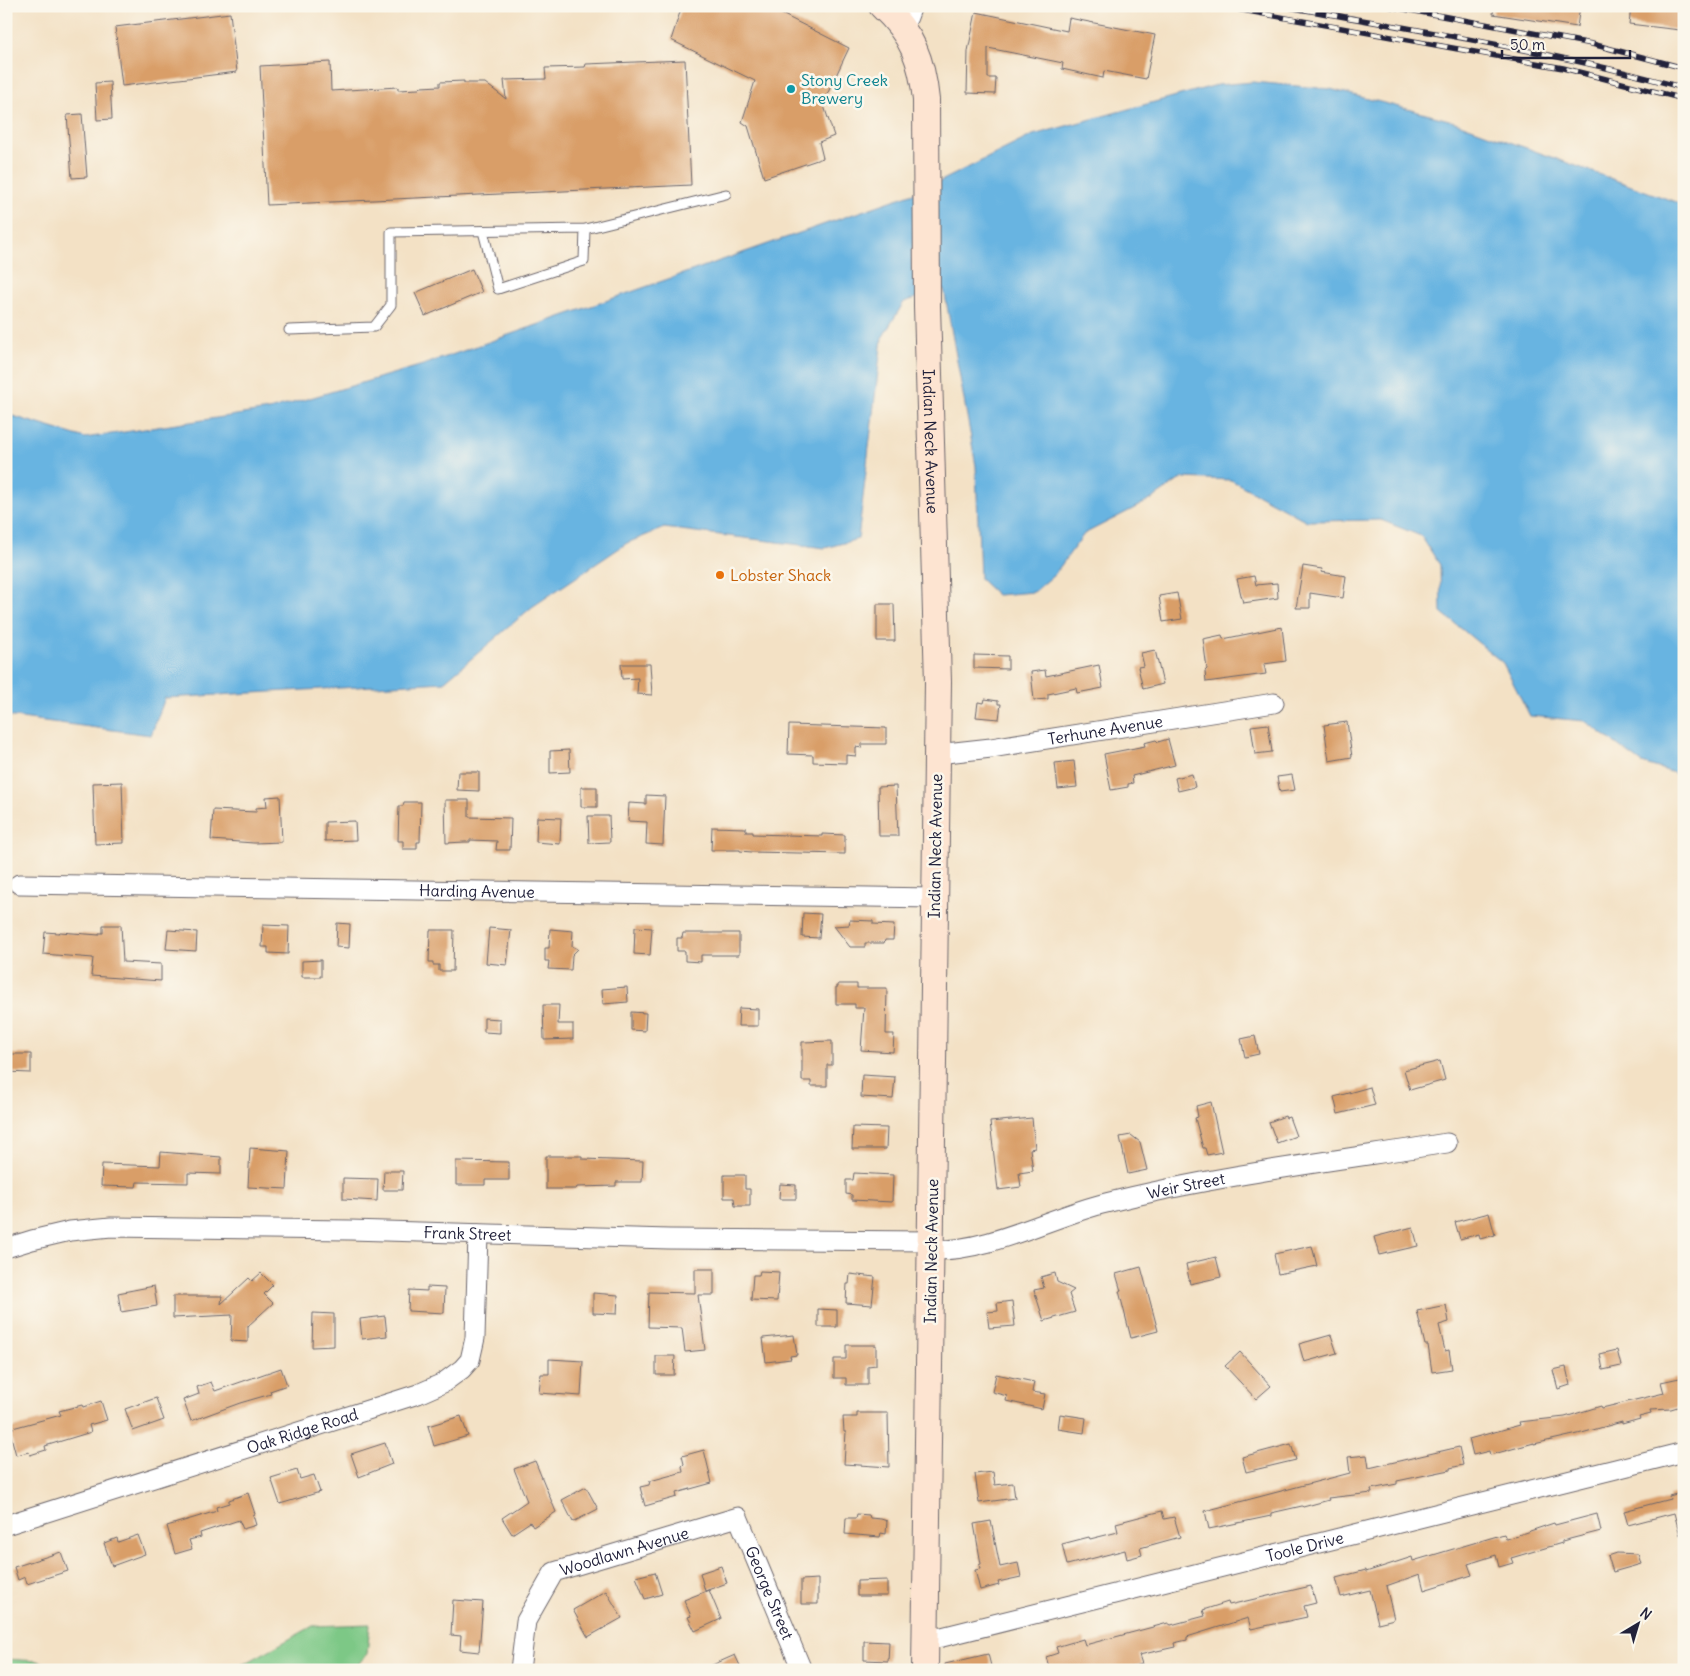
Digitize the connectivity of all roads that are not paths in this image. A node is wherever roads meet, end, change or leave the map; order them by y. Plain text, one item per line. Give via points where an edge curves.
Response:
1 (882, 6) edge
2 (907, 17) edge
3 (726, 194) dead end
4 (585, 229) junction
5 (483, 231) junction
6 (289, 330) dead end
7 (1274, 703) dead end
8 (937, 754) junction
9 (19, 884) dead end
10 (934, 898) junction
11 (1447, 1143) dead end
12 (478, 1234) junction
13 (931, 1245) junction
14 (6, 1248) edge
15 (1684, 1452) edge
16 (738, 1517) joint
17 (6, 1525) edge
18 (926, 1639) junction
19 (520, 1670) edge
20 (802, 1670) edge
21 (925, 1670) edge

1 - 2 street, Indian Neck Avenue
2 - 8 street, Indian Neck Avenue via 924,75 926,100
3 - 4 lane
4 - 5 lane
4 - 5 lane via 584,261 498,289
5 - 6 lane via 391,232 392,306 374,328
7 - 8 street, Terhune Avenue
8 - 10 street, Indian Neck Avenue
9 - 10 street, Harding Avenue
10 - 13 street, Indian Neck Avenue
11 - 13 street, Weir Street via 1176,1187 1073,1212 964,1248 948,1250
12 - 13 street, Frank Street
12 - 14 street, Frank Street via 112,1227 70,1231
12 - 17 street, Oak Ridge Road via 475,1338 470,1360 443,1383 418,1394
13 - 18 street, Indian Neck Avenue
15 - 18 street, Toole Drive
16 - 19 street, Woodlawn Avenue via 554,1572 526,1621
16 - 20 street, George Street
18 - 21 street, Indian Neck Avenue

